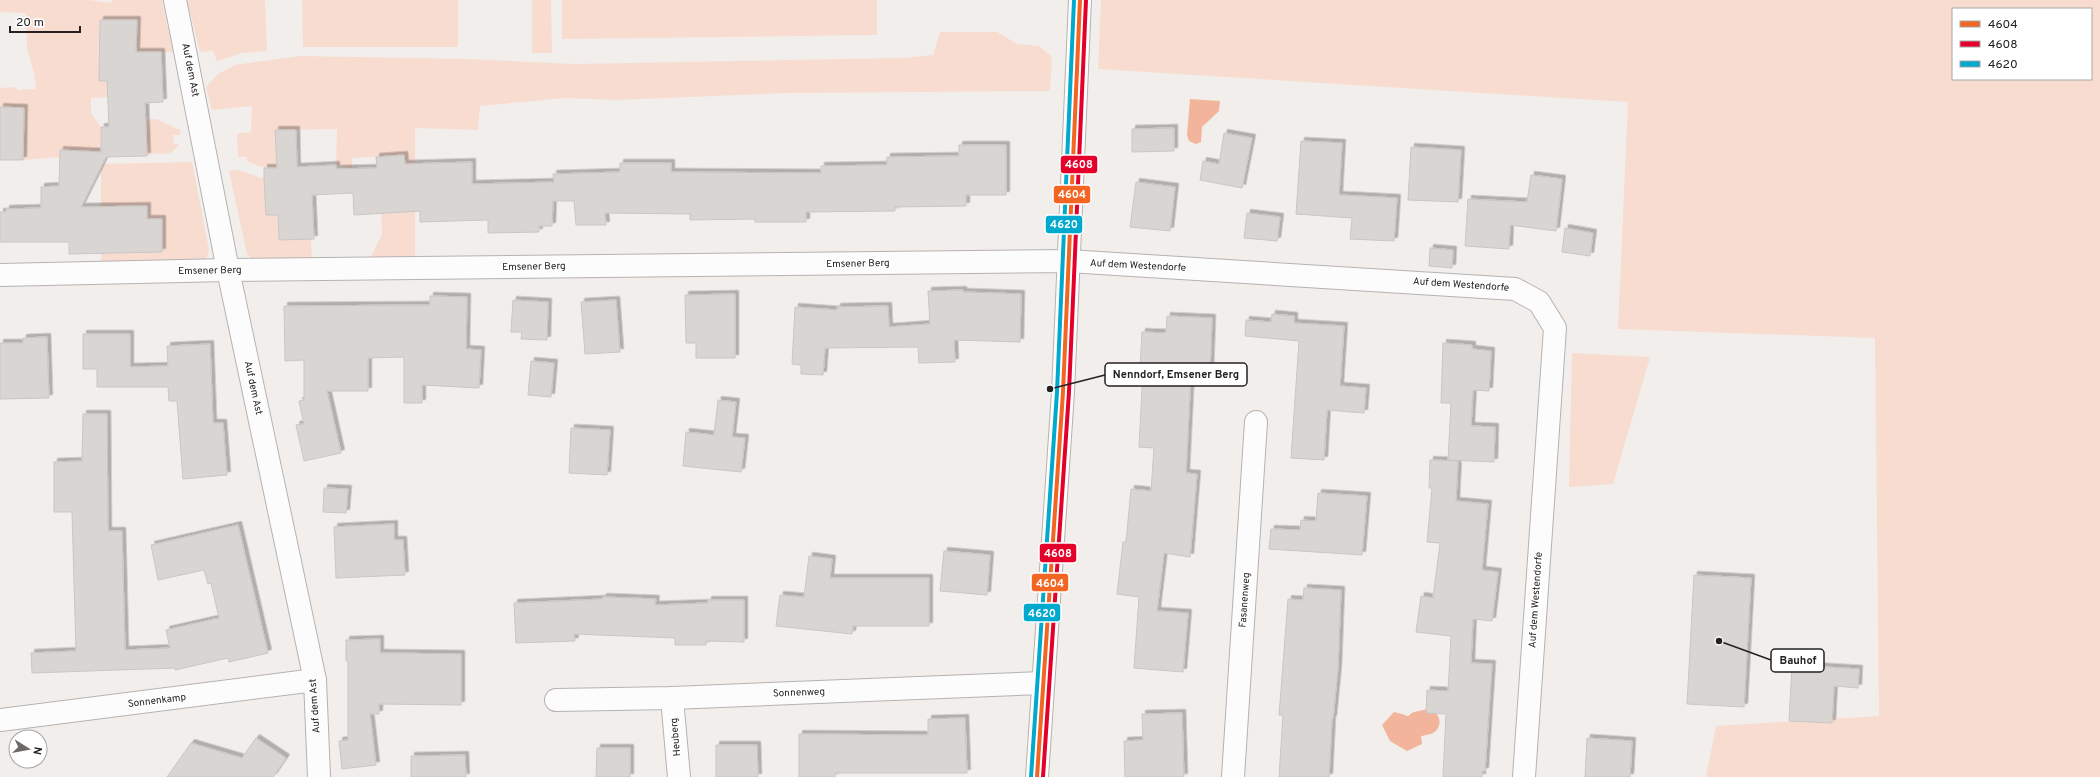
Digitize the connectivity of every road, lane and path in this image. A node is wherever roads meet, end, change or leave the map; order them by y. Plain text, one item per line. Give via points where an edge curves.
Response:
1 (175, 0) edge
2 (1080, 0) edge
3 (1068, 262) junction
4 (228, 270) junction
5 (0, 275) edge
6 (1256, 422) dead end
7 (314, 680) junction
8 (1043, 683) junction
9 (672, 698) junction
10 (556, 700) dead end
11 (0, 720) edge
12 (319, 777) edge
13 (679, 777) edge
14 (1037, 777) edge
15 (1233, 777) edge
16 (1524, 777) edge

1 - 4 street, Auf dem Ast
2 - 3 street
3 - 4 street, Emsener Berg
3 - 8 street via 1063,392
3 - 16 street, Auf dem Westendorfe via 1515,289 1539,302 1554,328
4 - 5 street, Emsener Berg
4 - 7 street, Auf dem Ast
6 - 15 street, Fasanenweg
7 - 11 street, Sonnenkamp
7 - 12 street, Auf dem Ast
8 - 9 street, Sonnenweg
8 - 14 street
9 - 10 street, Sonnenweg
9 - 13 street, Heuberg

